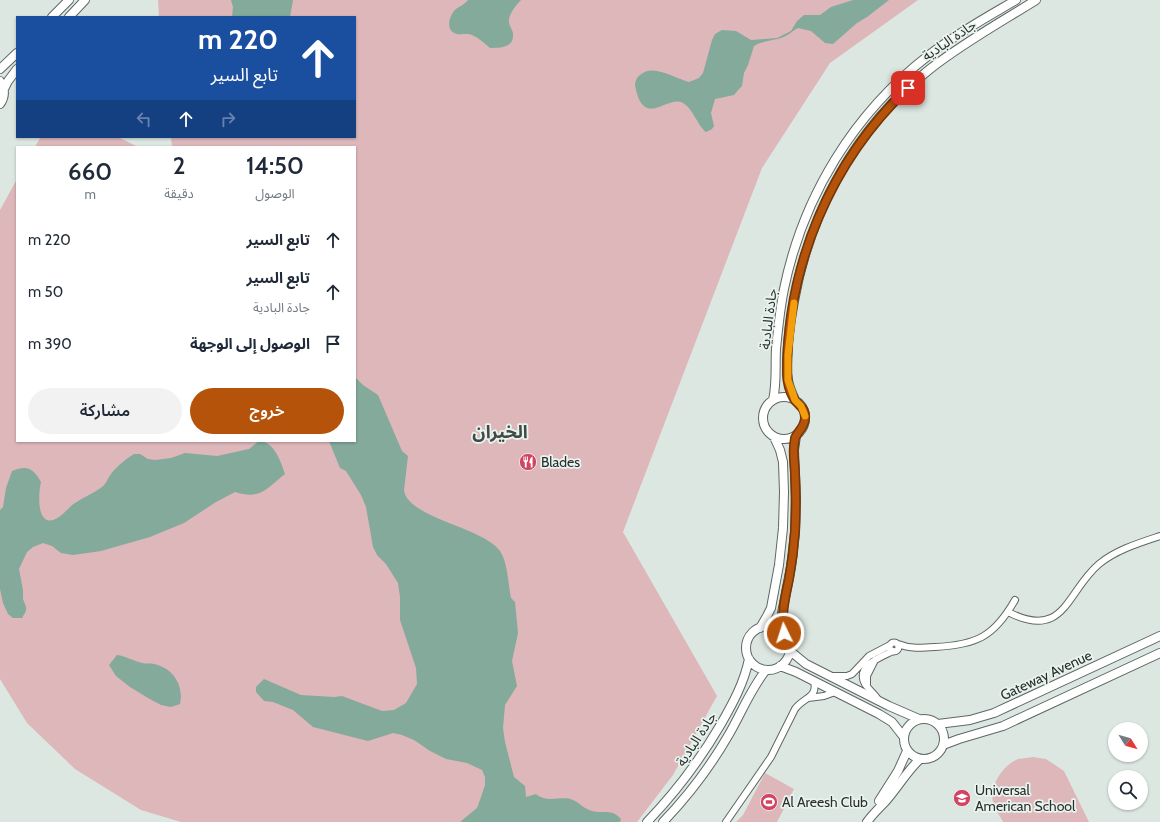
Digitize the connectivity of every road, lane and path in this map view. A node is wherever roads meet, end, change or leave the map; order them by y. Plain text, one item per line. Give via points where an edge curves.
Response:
1 (69, 0) edge
2 (85, 0) edge
3 (1016, 0) edge
4 (1036, 0) edge
5 (53, 16) edge
6 (70, 16) edge
7 (16, 54) edge
8 (0, 69) edge
9 (16, 70) edge
10 (2, 85) edge
11 (0, 104) edge
12 (812, 202) junction
13 (811, 236) junction
14 (773, 400) junction
15 (795, 400) junction
16 (796, 436) junction
17 (774, 437) junction
18 (1160, 536) edge
19 (1015, 600) dead end
20 (1008, 612) junction
21 (760, 628) junction
22 (784, 633) junction
23 (1160, 636) edge
24 (894, 648) junction
25 (789, 650) junction
26 (1160, 653) edge
27 (750, 659) junction
28 (780, 666) junction
29 (766, 670) junction
30 (832, 676) junction
31 (814, 681) junction
32 (835, 692) junction
33 (808, 698) junction
34 (880, 701) junction
35 (919, 719) junction
36 (938, 724) junction
37 (903, 736) junction
38 (943, 746) junction
39 (907, 751) junction
40 (920, 759) junction
41 (878, 807) junction
42 (647, 822) edge
43 (663, 822) edge
44 (726, 822) edge
45 (867, 822) edge

1 - 5 street
2 - 6 street
3 - 12 street, جادة البادية via 939,47 896,84 869,111 846,141
4 - 13 street, جادة البادية via 944,58 888,108 864,136 844,167
7 - 8 street
9 - 10 street
10 - 11 street via 3,98
12 - 13 street via 816,209 810,224
12 - 14 street, جادة البادية via 795,245 783,291
13 - 15 street, جادة البادية via 791,322 787,373
14 - 15 street via 781,397
14 - 17 street via 765,408 762,418 765,428
15 - 16 street via 805,414 802,429
16 - 17 street via 786,439
16 - 22 street via 795,527 791,567 782,613
17 - 21 street via 783,462 783,528 771,608
18 - 20 street via 1118,552 1103,561 1088,576 1064,609 1055,616 1033,621 1021,619
19 - 20 street
20 - 24 street via 992,631 973,641 955,646 908,650
21 - 22 street via 775,628
21 - 27 street via 752,634 747,643
22 - 25 street
23 - 36 street, Gateway Avenue via 994,713 970,720
24 - 30 street via 869,656 852,674
24 - 34 street via 868,665 863,674 867,686
25 - 28 street
25 - 30 street via 806,664
26 - 38 street, Gateway Avenue via 1003,726
27 - 29 street via 754,665
27 - 42 street, جادة البادية via 741,688 706,749 678,788
28 - 29 street
28 - 31 street
29 - 43 street, جادة البادية via 755,684 715,757
30 - 34 street
31 - 32 street
31 - 33 street via 814,691
32 - 33 street
32 - 37 street via 886,718
33 - 44 street via 795,709 771,757
34 - 35 street
35 - 36 street via 929,719
35 - 37 street via 910,723
36 - 38 street via 944,734
37 - 39 street
38 - 40 street via 936,755
39 - 40 street
39 - 41 street
40 - 41 street
41 - 45 street

